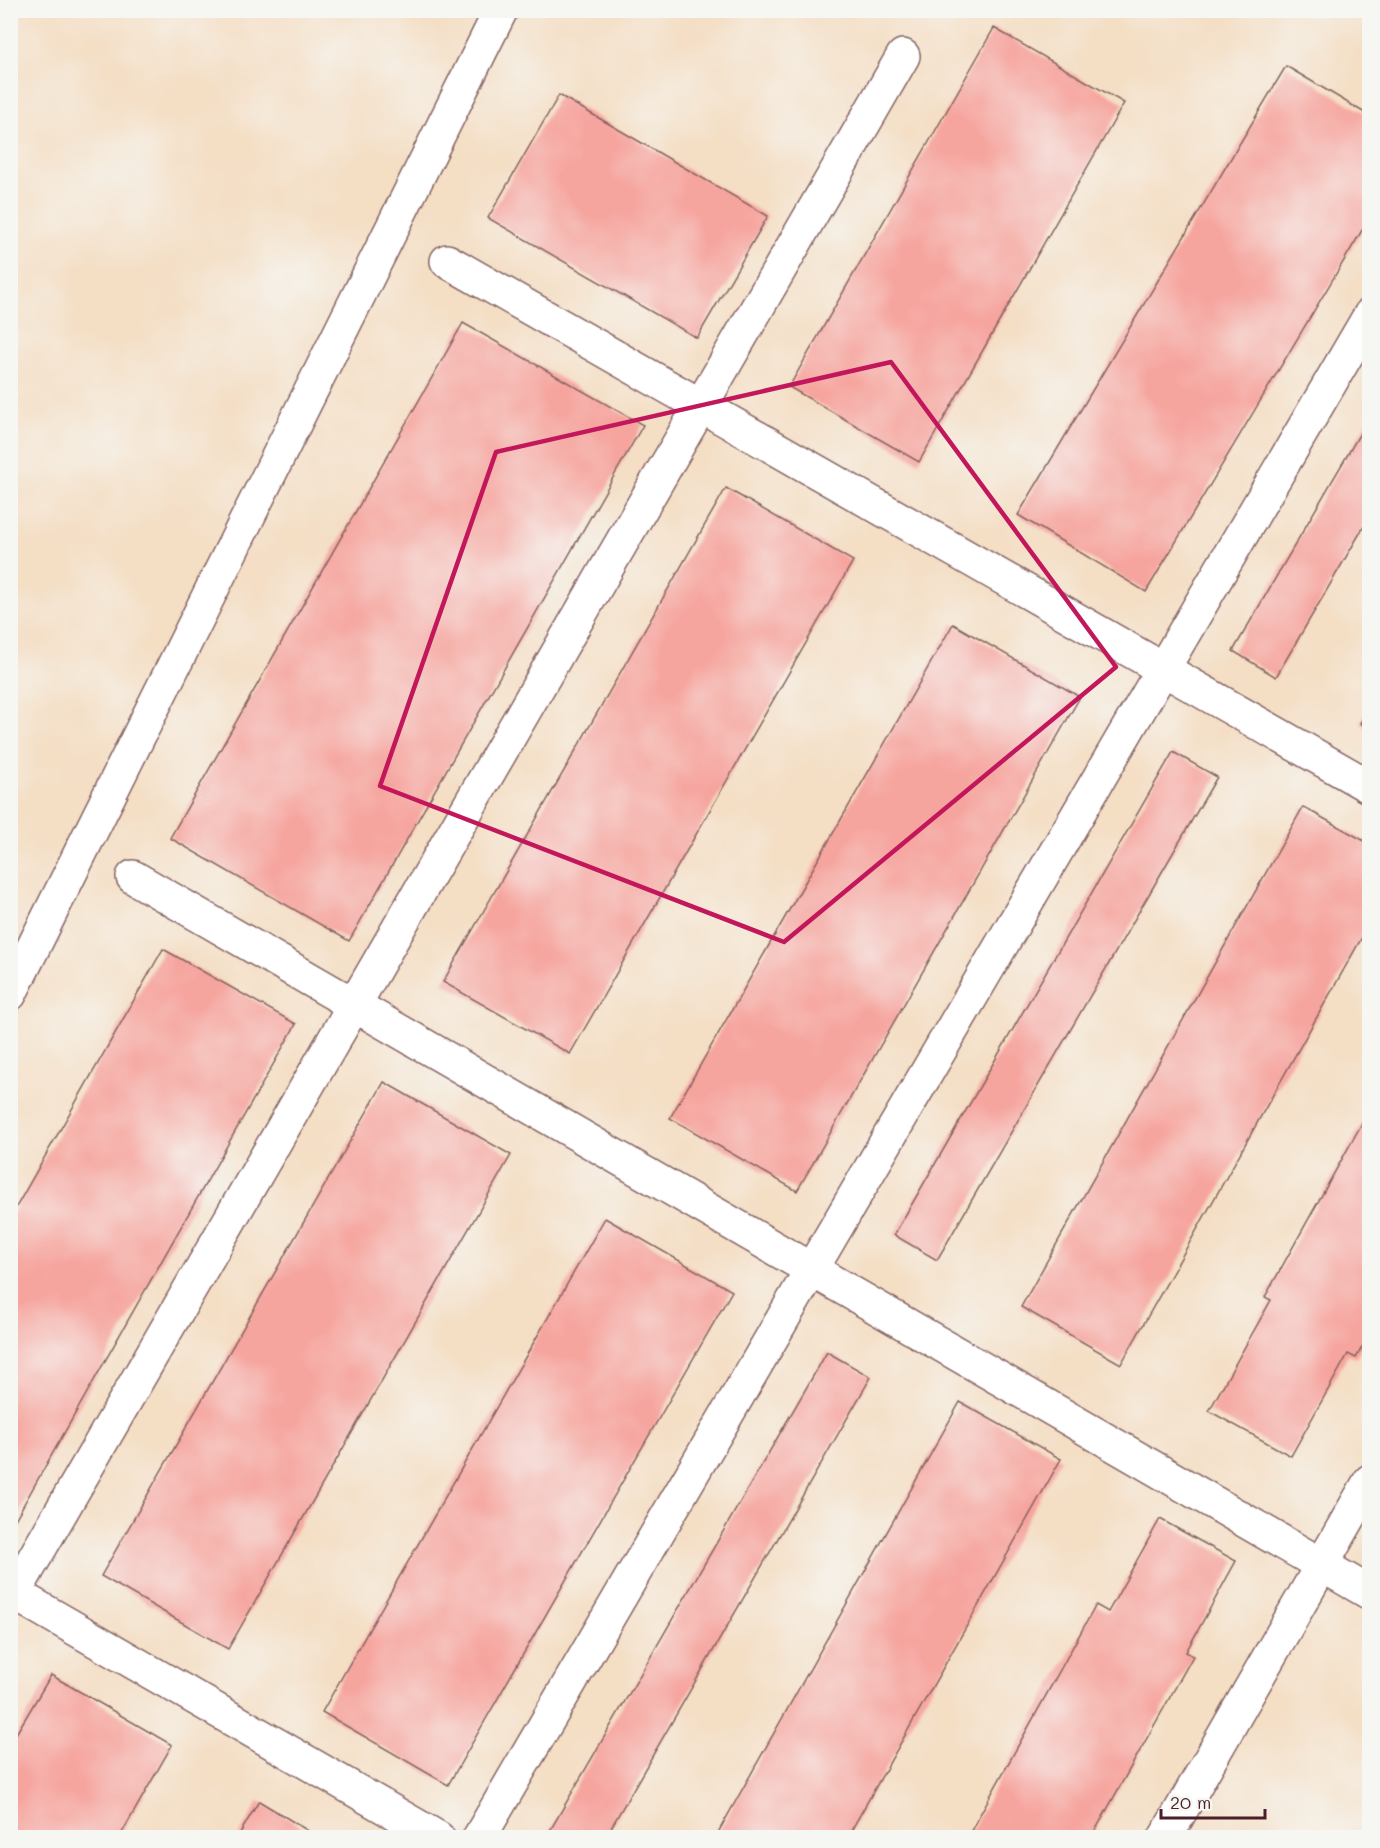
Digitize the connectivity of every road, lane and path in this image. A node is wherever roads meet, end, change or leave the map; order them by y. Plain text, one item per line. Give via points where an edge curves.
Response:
1 (501, 10) edge
2 (903, 56) dead end
3 (447, 261) dead end
4 (1370, 315) edge
5 (701, 406) junction
6 (1163, 669) junction
7 (1370, 787) edge
8 (133, 877) dead end
9 (10, 994) edge
10 (354, 1005) junction
11 (811, 1269) junction
12 (1370, 1481) edge
13 (1321, 1565) junction
14 (1370, 1593) edge
15 (12, 1595) edge
16 (438, 1838) edge
17 (479, 1838) edge
18 (1165, 1838) edge

1 - 9 lane
2 - 5 lane
3 - 5 lane
4 - 6 lane
5 - 6 lane
5 - 10 lane
6 - 7 lane
6 - 11 lane
8 - 10 lane
10 - 11 lane
10 - 15 lane
11 - 13 lane
11 - 17 lane
12 - 13 lane
13 - 14 lane
13 - 18 lane
15 - 16 lane

